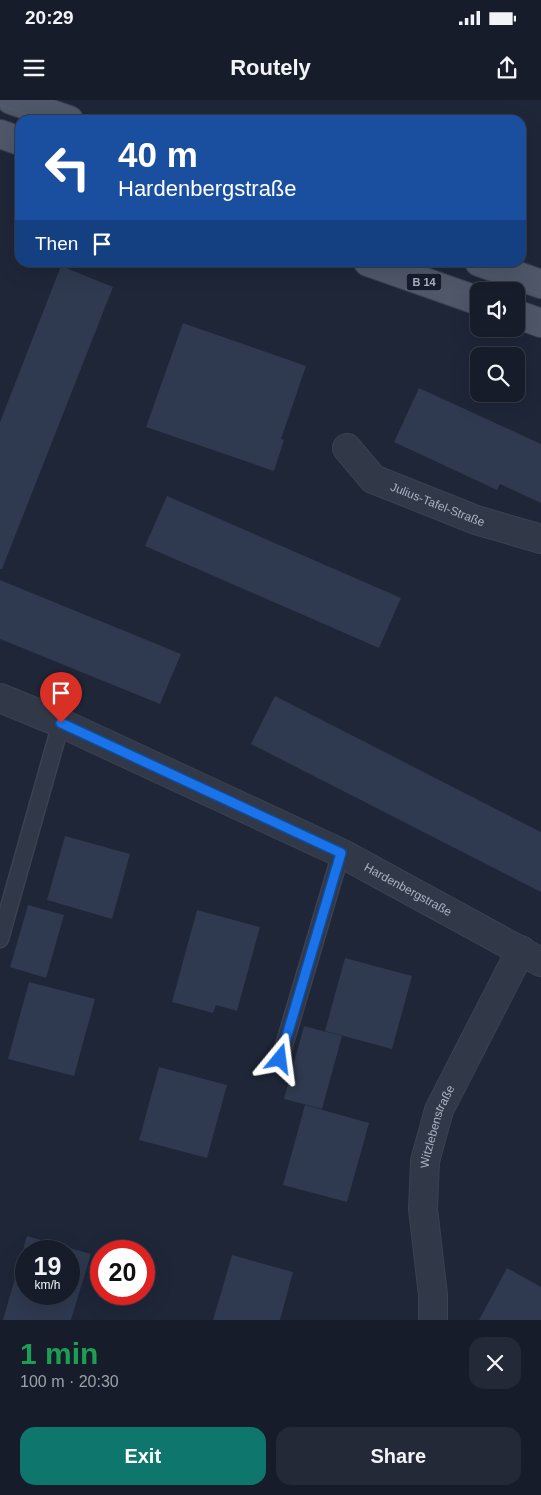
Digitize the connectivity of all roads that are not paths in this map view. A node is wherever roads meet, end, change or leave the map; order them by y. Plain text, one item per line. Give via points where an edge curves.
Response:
1 (11, 100) edge
2 (54, 115) edge
3 (0, 134) edge
4 (15, 139) edge
5 (382, 267) edge
6 (494, 267) edge
7 (541, 284) edge
8 (470, 298) edge
9 (525, 317) edge
10 (541, 322) edge
11 (347, 448) dead end
12 (541, 539) edge
13 (0, 698) edge
14 (61, 723) junction
15 (341, 853) junction
16 (0, 938) edge
17 (531, 956) edge
18 (280, 1059) dead end
19 (433, 1320) edge

1 - 2 main road
3 - 4 main road
5 - 8 main road, B 14
6 - 7 main road
9 - 10 main road
11 - 12 street, Julius-Tafel-Straße via 373,479 476,520
13 - 14 street, Hardenbergstraße
14 - 15 street, Hardenbergstraße
14 - 16 lane
15 - 17 street, Hardenbergstraße
15 - 18 lane
17 - 19 street, Witzlebenstraße via 439,1110 425,1161 423,1209

